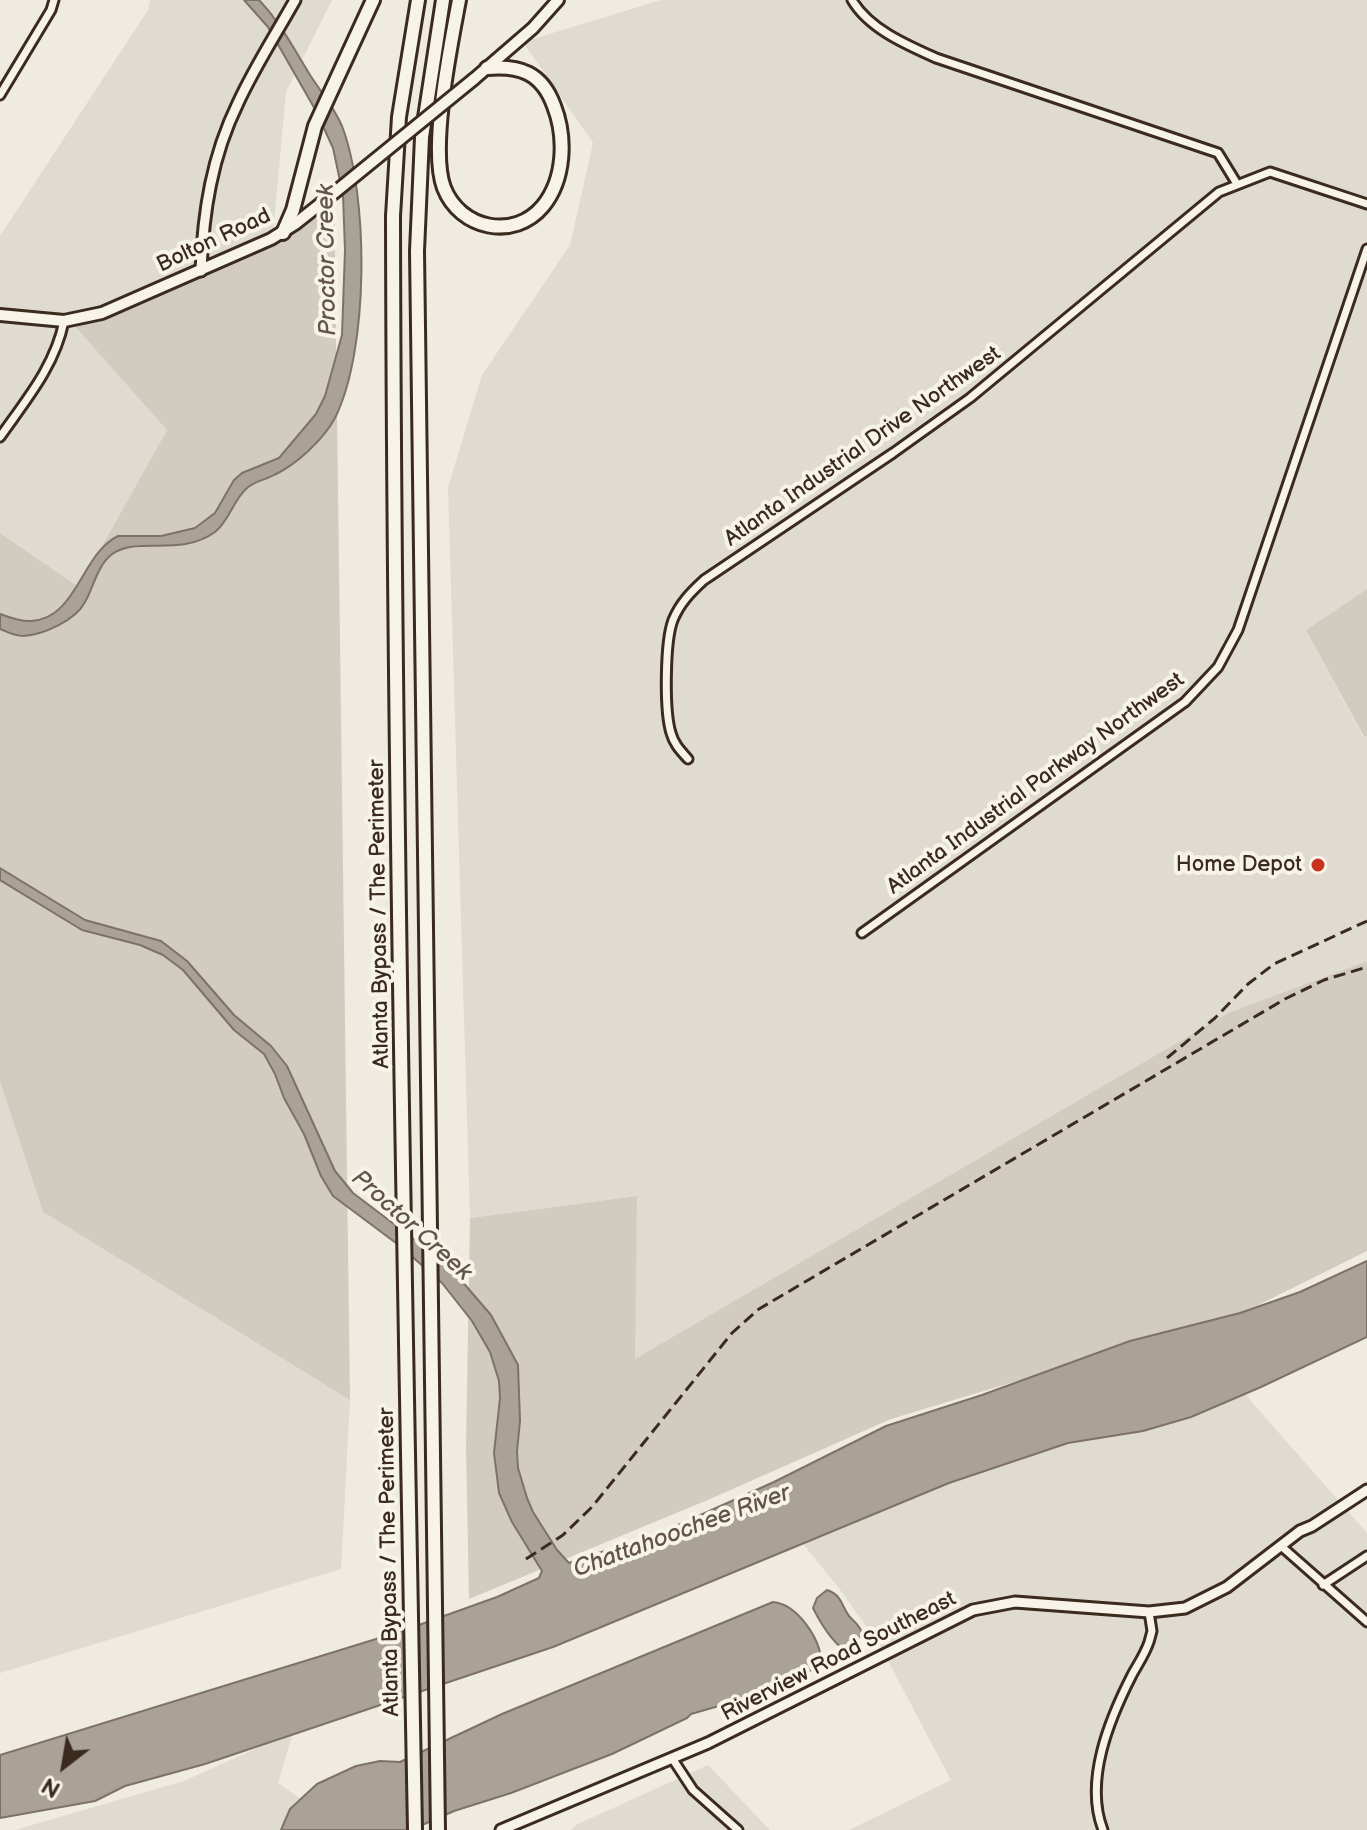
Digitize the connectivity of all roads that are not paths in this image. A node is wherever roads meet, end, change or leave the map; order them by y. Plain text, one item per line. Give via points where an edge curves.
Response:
1 (54, 0) edge
2 (373, 0) edge
3 (418, 0) edge
4 (443, 0) edge
5 (459, 0) edge
6 (558, 0) edge
7 (852, 0) edge
8 (293, 3) edge
9 (487, 68) junction
10 (0, 76) edge
11 (9, 81) junction
12 (0, 95) edge
13 (1237, 184) junction
14 (1367, 204) edge
15 (283, 233) junction
16 (1367, 249) edge
17 (201, 271) junction
18 (0, 315) edge
19 (64, 321) junction
20 (0, 437) edge
21 (688, 759) dead end
22 (862, 933) dead end
23 (1367, 1490) edge
24 (1281, 1546) junction
25 (1367, 1556) edge
26 (1323, 1585) junction
27 (1149, 1612) junction
28 (1367, 1622) edge
29 (672, 1758) junction
30 (415, 1830) edge
31 (438, 1830) edge
32 (501, 1830) edge
33 (738, 1830) edge
34 (1103, 1830) edge

1 - 11 street
2 - 15 highway via 315,126
3 - 30 highway, Atlanta Bypass / The Perimeter via 399,117 393,216 398,923
4 - 31 highway, Atlanta Bypass / The Perimeter via 418,198
5 - 9 highway via 439,134 441,174 461,213 480,225 503,227 534,215 550,195 561,135 554,105 539,80 521,69
6 - 9 main road, Bolton Road
7 - 13 street via 879,27 936,58 1218,153
8 - 17 street via 239,101 214,166
9 - 15 main road, Bolton Road, bridge
10 - 11 street
11 - 12 street
13 - 14 street, Atlanta Industrial Drive Northwest via 1270,172
13 - 21 street, Atlanta Industrial Drive Northwest via 1219,192 970,398 691,592 673,619 667,651 670,730
15 - 17 main road, Bolton Road
16 - 22 street, Atlanta Industrial Parkway Northwest via 1238,630 1218,667 1185,702
17 - 19 main road, Bolton Road via 114,309
18 - 19 main road, Bolton Road
19 - 20 street via 50,366
23 - 24 street, Riverview Road Southeast
24 - 26 street
24 - 27 street, Riverview Road Southeast via 1202,1601
25 - 26 street
26 - 28 street
27 - 29 street, Riverview Road Southeast via 1023,1602 973,1610
27 - 34 street via 1149,1642 1099,1760 1094,1791
29 - 32 street, Riverview Road Southeast
29 - 33 street via 693,1790

